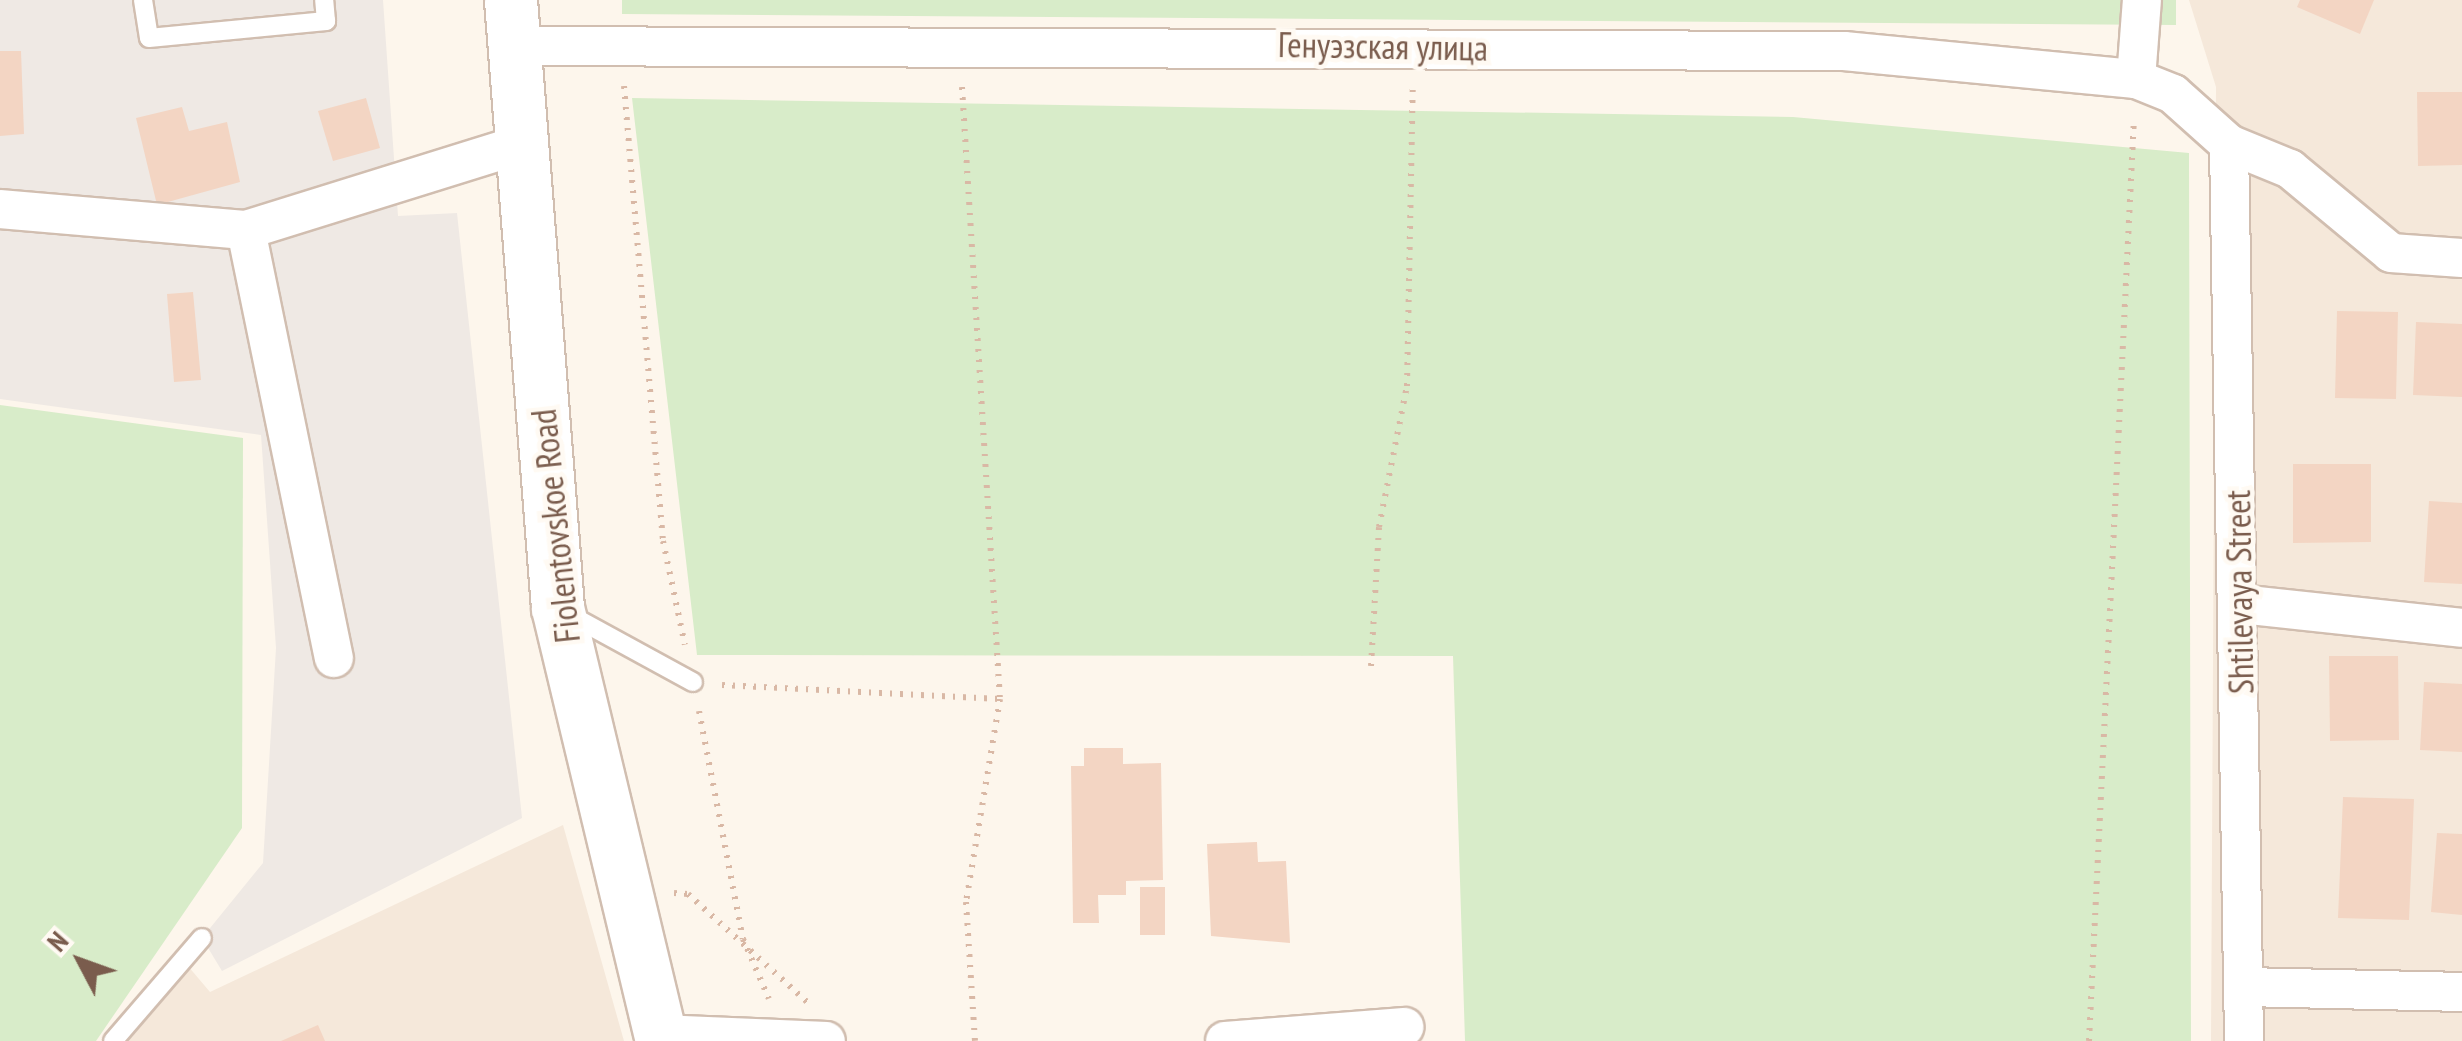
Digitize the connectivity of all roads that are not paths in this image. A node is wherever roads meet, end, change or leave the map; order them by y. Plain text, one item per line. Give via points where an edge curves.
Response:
1 (143, 0) edge
2 (324, 0) edge
3 (2142, 0) edge
4 (512, 23) edge
5 (2136, 79) junction
6 (522, 144) junction
7 (2229, 144) junction
8 (0, 209) edge
9 (246, 230) junction
10 (2462, 258) edge
11 (2239, 604) junction
12 (558, 608) junction
13 (2462, 628) edge
14 (334, 658) dead end
15 (693, 682) road end
16 (202, 938) dead end
17 (2244, 987) junction
18 (2462, 992) edge
19 (1404, 1027) dead end
20 (821, 1028) edge
21 (652, 1039) edge
22 (786, 1039) edge
23 (113, 1041) edge
24 (1225, 1041) edge
25 (2244, 1041) edge

1 - 2 lane via 149,38 326,21
3 - 5 street
4 - 5 street, Генуэзская улица via 620,44 1844,52
4 - 6 main road, Fiolentovskoe Road
5 - 7 street, Генуэзская улица via 2173,94
6 - 9 street
6 - 12 main road, Fiolentovskoe Road
7 - 10 street, Генуэзская улица via 2290,169 2391,253
7 - 11 street, Shtilevaya Street
8 - 9 street
9 - 14 street
11 - 13 street
11 - 17 street, Shtilevaya Street
12 - 15 lane
12 - 21 main road, Fiolentovskoe Road
16 - 23 lane
17 - 18 street
17 - 25 street, Shtilevaya Street
19 - 24 street
20 - 22 street
21 - 22 street

